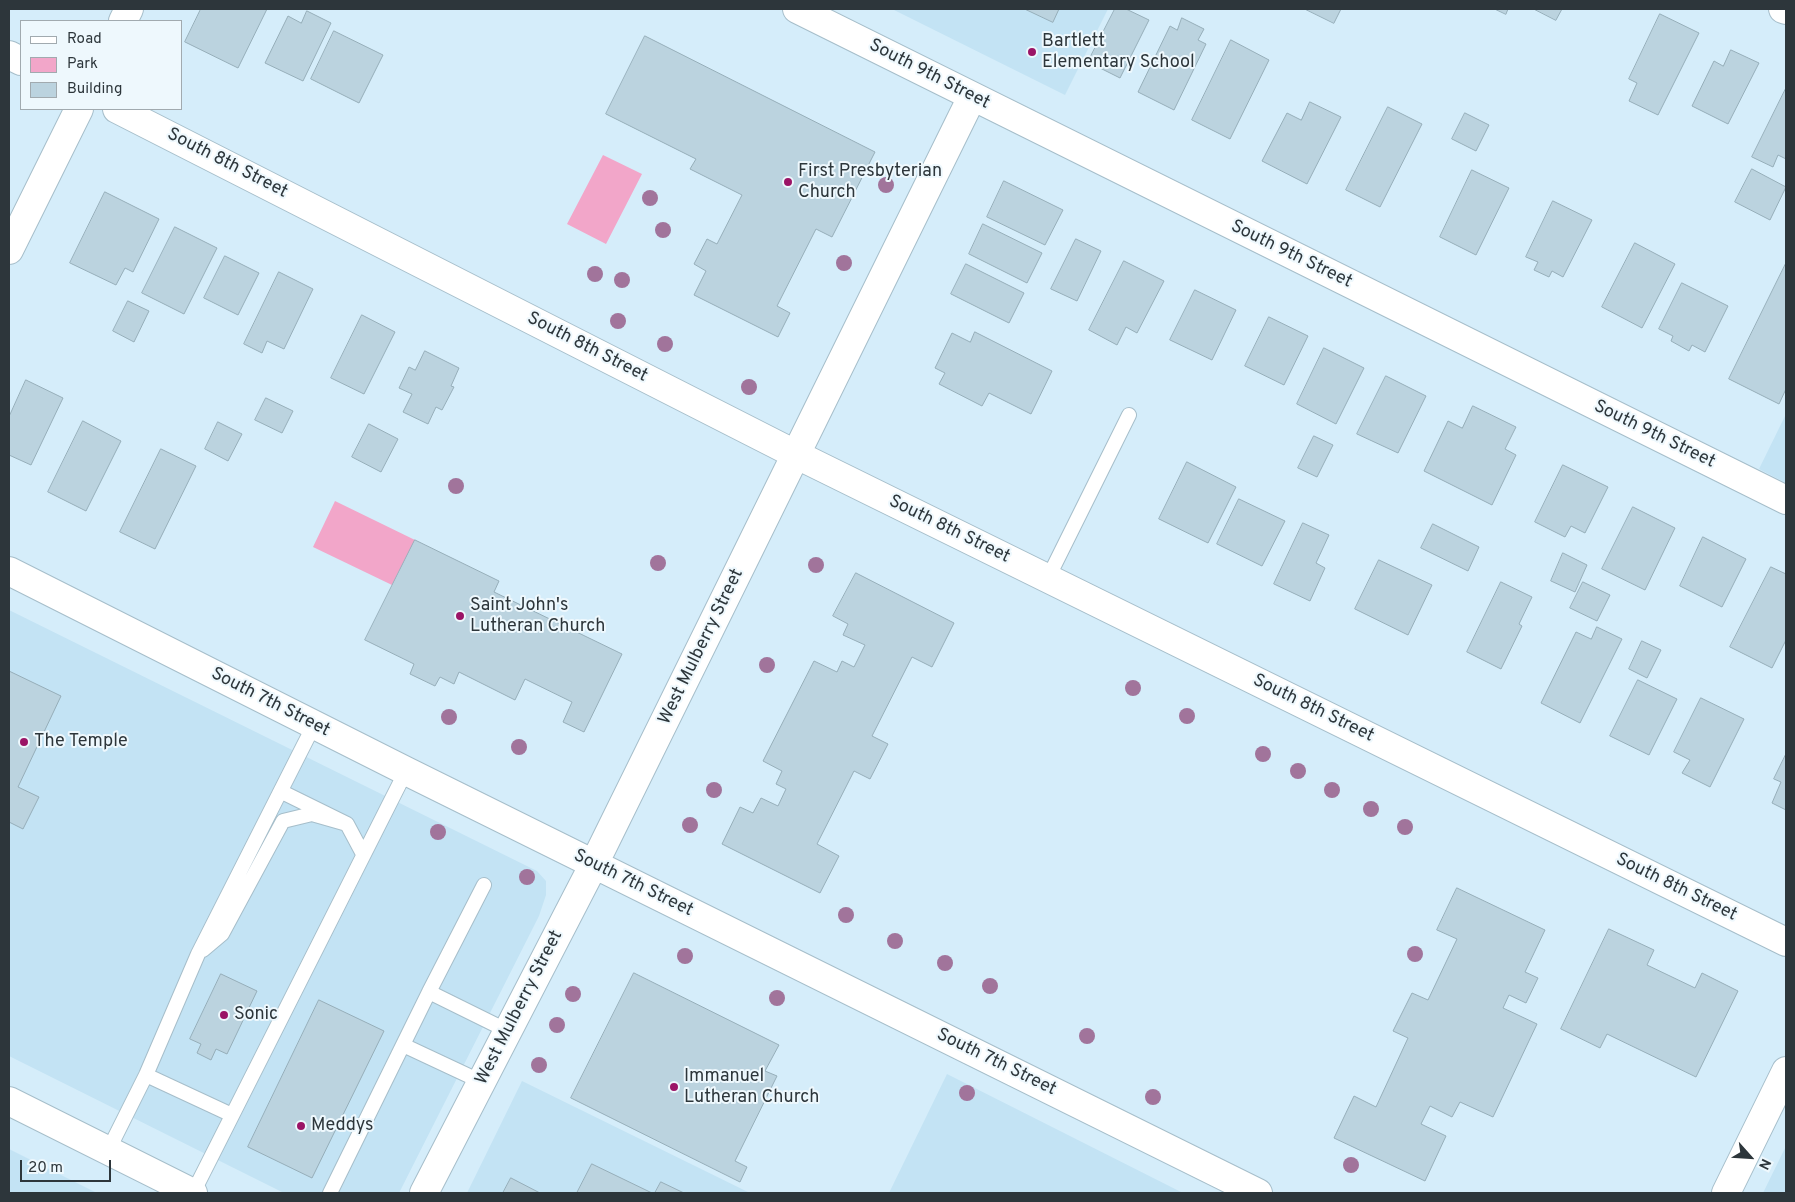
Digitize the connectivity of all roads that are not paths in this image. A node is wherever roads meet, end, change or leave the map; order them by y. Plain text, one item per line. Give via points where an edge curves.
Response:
1 (797, 9) edge
2 (972, 97) junction
3 (78, 110) edge
4 (119, 110) edge
5 (9, 250) edge
6 (1129, 415) dead end
7 (797, 455) junction
8 (1786, 500) edge
9 (9, 571) edge
10 (1048, 578) junction
11 (314, 725) junction
12 (406, 771) junction
13 (282, 792) junction
14 (347, 824) junction
15 (364, 854) junction
16 (594, 864) junction
17 (484, 885) dead end
18 (1786, 942) edge
19 (198, 954) junction
20 (429, 992) junction
21 (508, 1031) junction
22 (403, 1045) junction
23 (1786, 1070) edge
24 (146, 1075) junction
25 (482, 1082) junction
26 (9, 1101) edge
27 (232, 1115) junction
28 (108, 1151) junction
29 (181, 1190) edge
30 (330, 1193) edge
31 (424, 1193) edge
32 (1258, 1193) edge
33 (1726, 1193) edge

1 - 2 street, South 9th Street
2 - 7 street, West Mulberry Street
2 - 8 street, South 9th Street
3 - 5 street
4 - 7 street, South 8th Street
6 - 10 lane
7 - 10 street, South 8th Street
7 - 16 street, West Mulberry Street
9 - 11 street, South 7th Street
10 - 18 street, South 8th Street
11 - 12 street, South 7th Street
11 - 13 lane
12 - 15 lane
12 - 16 street, South 7th Street
13 - 14 lane
13 - 19 lane
14 - 15 lane
14 - 19 lane via 312,814 283,821 222,934
15 - 27 lane
16 - 21 street, West Mulberry Street
16 - 32 street, South 7th Street
17 - 20 lane
19 - 24 lane
20 - 21 lane
20 - 22 lane
21 - 25 street, West Mulberry Street
22 - 25 lane
22 - 30 lane
23 - 33 street
24 - 27 lane
24 - 28 lane
25 - 31 street, West Mulberry Street
26 - 28 street
27 - 29 lane
28 - 29 street

